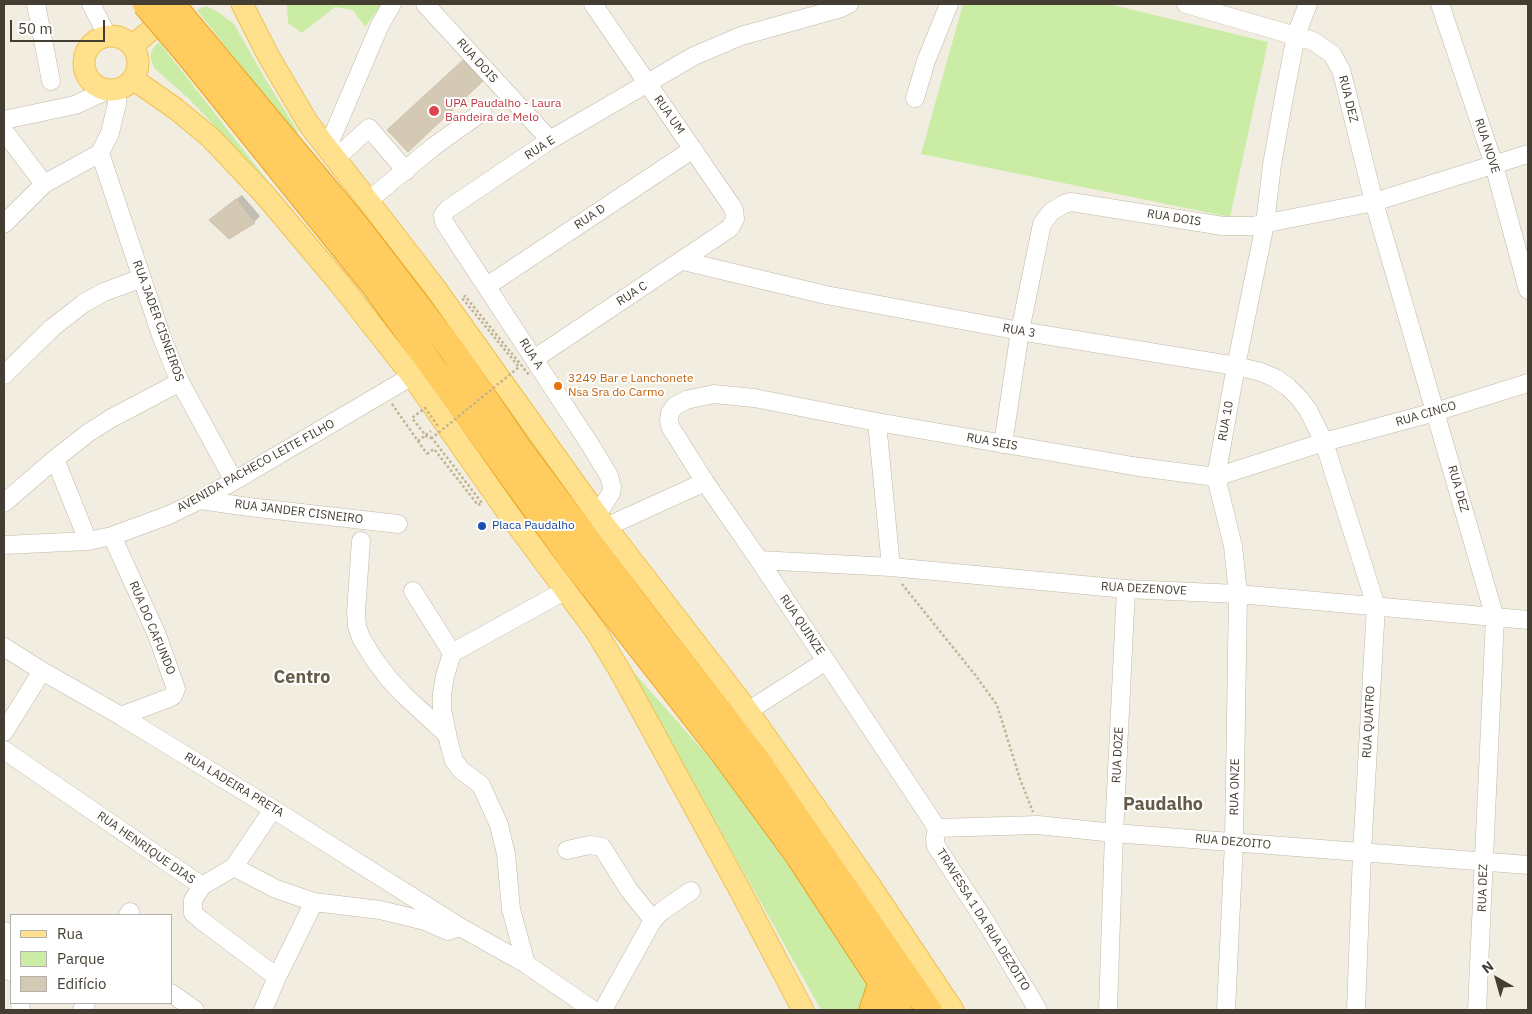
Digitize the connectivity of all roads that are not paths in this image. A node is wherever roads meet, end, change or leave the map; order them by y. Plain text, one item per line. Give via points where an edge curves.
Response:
1 (36, 4) edge
2 (91, 4) edge
3 (145, 4) edge
4 (172, 4) edge
5 (183, 4) edge
6 (242, 4) edge
7 (392, 4) edge
8 (425, 4) edge
9 (592, 4) edge
10 (849, 4) edge
11 (949, 4) edge
12 (1186, 4) edge
13 (1308, 4) edge
14 (1440, 4) edge
15 (1296, 35) junction
16 (108, 36) junction
17 (132, 46) junction
18 (194, 46) junction
19 (51, 82) dead end
20 (648, 84) junction
21 (120, 86) junction
22 (915, 98) dead end
23 (482, 112) dead end
24 (4, 120) edge
25 (4, 131) edge
26 (550, 140) junction
27 (694, 149) junction
28 (100, 153) junction
29 (331, 154) junction
30 (1528, 154) edge
31 (1494, 165) junction
32 (406, 171) junction
33 (44, 184) junction
34 (368, 201) junction
35 (1374, 202) junction
36 (444, 222) joint
37 (4, 224) edge
38 (1265, 224) junction
39 (730, 228) joint
40 (683, 261) junction
41 (142, 278) junction
42 (487, 286) junction
43 (1528, 290) edge
44 (1020, 331) junction
45 (534, 359) junction
46 (1236, 366) junction
47 (4, 375) edge
48 (412, 376) junction
49 (180, 382) junction
50 (1528, 383) edge
51 (1436, 412) junction
52 (669, 421) joint
53 (877, 422) junction
54 (1324, 442) junction
55 (1003, 444) junction
56 (55, 459) junction
57 (1216, 477) junction
58 (234, 481) junction
59 (705, 482) junction
60 (200, 500) junction
61 (4, 502) edge
62 (602, 521) junction
63 (398, 524) dead end
64 (112, 536) junction
65 (88, 541) junction
66 (361, 541) dead end
67 (4, 545) edge
68 (759, 560) junction
69 (891, 567) junction
70 (1126, 589) junction
71 (566, 590) junction
72 (413, 591) dead end
73 (1238, 594) junction
74 (1376, 606) junction
75 (1495, 618) junction
76 (1528, 620) edge
77 (4, 647) edge
78 (452, 653) junction
79 (826, 660) junction
80 (42, 671) junction
81 (748, 711) junction
82 (121, 716) junction
83 (4, 732) edge
84 (446, 734) junction
85 (4, 750) edge
86 (273, 809) junction
87 (937, 828) junction
88 (1114, 833) junction
89 (1234, 842) junction
90 (567, 850) dead end
91 (1362, 853) junction
92 (1484, 862) junction
93 (1528, 865) edge
94 (234, 867) junction
95 (202, 886) junction
96 (691, 892) dead end
97 (314, 902) junction
98 (653, 920) junction
99 (460, 927) junction
100 (4, 947) edge
101 (526, 964) junction
102 (10, 968) edge
103 (277, 977) junction
104 (881, 983) junction
105 (172, 994) edge
106 (195, 1010) edge
107 (263, 1010) edge
108 (593, 1010) edge
109 (803, 1010) edge
110 (872, 1010) edge
111 (899, 1010) edge
112 (929, 1010) edge
113 (953, 1010) edge
114 (1038, 1010) edge
115 (1108, 1010) edge
116 (1226, 1010) edge
117 (1356, 1010) edge
118 (1478, 1010) edge

1 - 19 street
2 - 16 street
3 - 18 highway, bridge
4 - 18 highway, bridge
5 - 17 main road
6 - 29 main road via 290,94
7 - 29 street via 380,25
8 - 26 street, RUA DOIS
9 - 20 street, RUA UM
10 - 20 street, RUA E via 718,45
11 - 22 street
12 - 15 street, RUA DEZ
13 - 15 street
14 - 31 street, RUA NOVE
15 - 35 street, RUA DEZ via 1323,46 1337,62
15 - 38 street, RUA 10 via 1272,165
16 - 17 main road via 125,40
16 - 21 main road via 93,44 85,59 85,67 92,82 100,87
17 - 21 main road via 138,62 137,71
18 - 104 highway via 375,287 575,564 726,757 797,854
18 - 112 highway via 359,229 452,350 570,518 758,760
20 - 26 street, RUA E
20 - 27 street, RUA UM
21 - 24 street via 75,105
21 - 28 street via 110,132
21 - 48 main road via 176,109 197,126 265,195 340,283
23 - 32 street
25 - 33 street
26 - 36 street, RUA E via 448,210 442,217
27 - 39 street, RUA UM via 734,210 735,219
27 - 42 street, RUA D
28 - 33 street
28 - 41 street, RUA JADER CISNEIROS
29 - 32 street via 369,128
29 - 34 main road
30 - 31 street, RUA DOIS
31 - 35 street, RUA DOIS
31 - 43 street, RUA NOVE
32 - 34 street
33 - 37 street
34 - 62 main road
35 - 38 street, RUA DOIS
35 - 51 street, RUA DEZ
36 - 42 street, RUA A
38 - 44 street, RUA DOIS via 1223,226 1071,202 1064,204 1051,212 1042,224
38 - 46 street, RUA 10
39 - 40 street, RUA C
40 - 44 street, RUA 3 via 826,295
40 - 45 street, RUA C
41 - 47 street via 84,303 52,328
41 - 49 street, RUA JADER CISNEIROS
42 - 45 street, RUA A
44 - 46 street, RUA 3
44 - 55 street, RUA DOIS
45 - 62 street, RUA A via 608,476 612,487
46 - 54 street, RUA 3 via 1261,372 1288,387 1308,410
46 - 57 street, RUA 10
48 - 58 street, AVENIDA PACHECO LEITE FILHO
48 - 71 main road
49 - 56 street via 110,419
49 - 58 street, RUA JADER CISNEIROS
50 - 51 street, RUA CINCO
51 - 54 street, RUA CINCO
51 - 75 street, RUA DEZ
52 - 53 street, RUA SEIS via 675,406 714,394 754,398
52 - 59 street, RUA QUINZE via 670,428
53 - 55 street, RUA SEIS
53 - 69 street
54 - 57 street, RUA SEIS
54 - 74 street, RUA QUATRO
55 - 57 street, RUA SEIS
56 - 61 street
56 - 65 street
57 - 73 street via 1233,546
58 - 60 street, AVENIDA PACHECO LEITE FILHO
59 - 62 street
59 - 68 street, RUA QUINZE
60 - 63 street, RUA JANDER CISNEIRO
60 - 64 street, AVENIDA PACHECO LEITE FILHO
62 - 81 main road
64 - 65 street, AVENIDA PACHECO LEITE FILHO
64 - 82 street, RUA DO CAFUNDO via 157,635 176,688 173,696
65 - 67 street, AVENIDA PACHECO LEITE FILHO
66 - 84 street via 356,612 361,638 389,679
68 - 69 street, RUA DEZENOVE
68 - 79 street, RUA QUINZE
69 - 70 street, RUA DEZENOVE
70 - 73 street, RUA DEZENOVE
70 - 88 street, RUA DOZE
71 - 78 street
71 - 109 main road via 620,672
72 - 78 street
73 - 74 street, RUA DEZENOVE
73 - 89 street, RUA ONZE
74 - 75 street, RUA DEZENOVE
74 - 91 street, RUA QUATRO
75 - 76 street, RUA DEZENOVE
75 - 92 street, RUA DEZ
77 - 80 street, RUA LADEIRA PRETA
78 - 84 street via 442,694
79 - 81 street
79 - 87 street, RUA QUINZE
80 - 82 street, RUA LADEIRA PRETA
80 - 83 street
81 - 113 main road
82 - 86 street, RUA LADEIRA PRETA
84 - 101 street via 454,761 482,785 499,825 506,854 511,909
85 - 95 street, RUA HENRIQUE DIAS
86 - 94 street
86 - 99 street, RUA LADEIRA PRETA
87 - 88 street, RUA DEZOITO via 1038,825
87 - 114 street, TRAVESSA 1 DA RUA DEZOITO via 936,846
88 - 89 street, RUA DEZOITO
88 - 115 street, RUA DOZE
89 - 91 street, RUA DEZOITO
89 - 116 street, RUA ONZE
90 - 98 street via 602,846
91 - 92 street, RUA DEZOITO
91 - 117 street, RUA QUATRO
92 - 93 street, RUA DEZOITO
92 - 118 street, RUA DEZ
94 - 95 street
94 - 97 street, RUA LADEIRA PRETA via 276,889
95 - 103 street, RUA HENRIQUE DIAS via 193,900 193,913
96 - 98 street
97 - 99 street, RUA LADEIRA PRETA via 380,910 425,921 448,931
97 - 103 street
98 - 108 street
99 - 101 street, RUA LADEIRA PRETA
100 - 102 street
101 - 108 street, RUA LADEIRA PRETA
103 - 107 street
104 - 110 highway
104 - 111 highway
105 - 106 street

